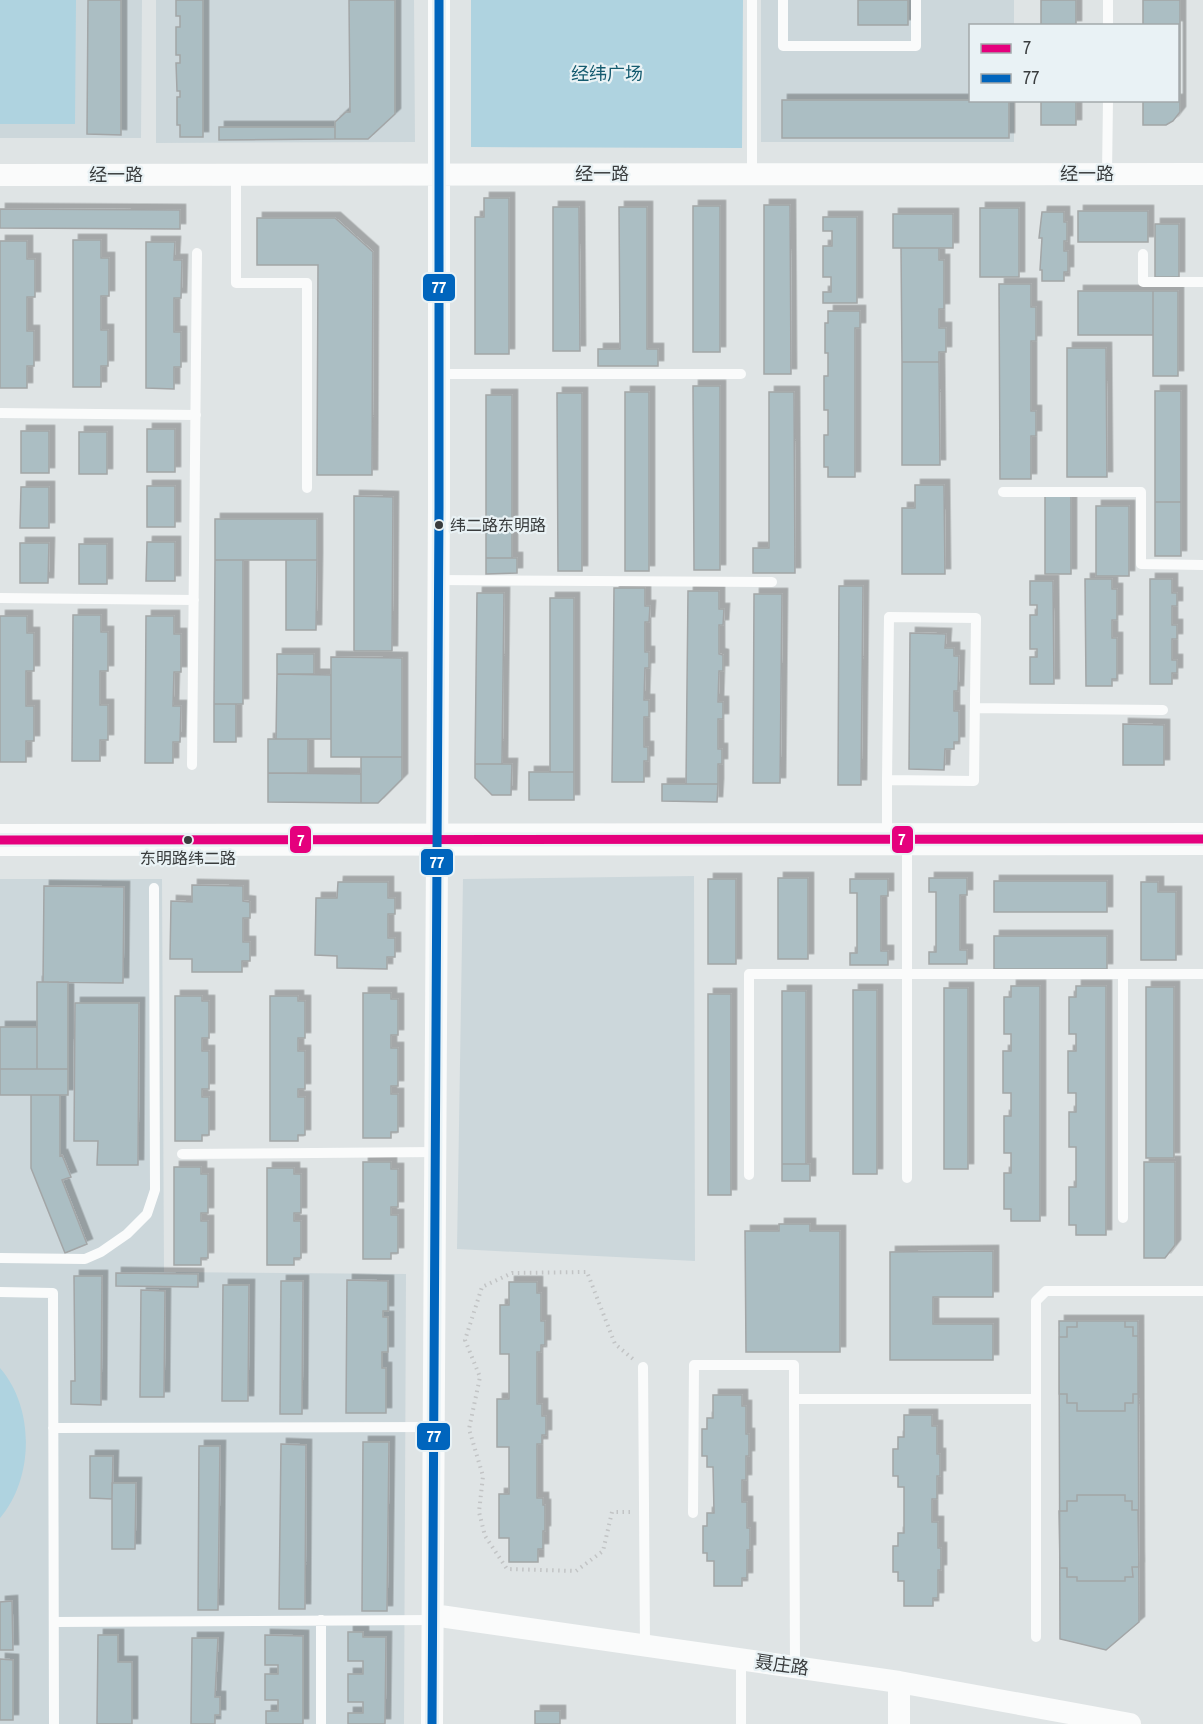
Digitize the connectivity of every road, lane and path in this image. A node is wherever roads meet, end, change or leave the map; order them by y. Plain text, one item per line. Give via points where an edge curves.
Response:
1 (439, 0) edge
2 (752, 0) edge
3 (783, 0) edge
4 (916, 0) edge
5 (1108, 0) edge
6 (1108, 24) edge
7 (1108, 102) edge
8 (439, 174) junction
9 (752, 174) junction
10 (1107, 174) junction
11 (1203, 174) edge
12 (0, 175) edge
13 (236, 175) junction
14 (197, 253) dead end
15 (1143, 254) dead end
16 (1203, 282) edge
17 (439, 374) junction
18 (741, 374) dead end
19 (0, 413) edge
20 (196, 415) junction
21 (307, 488) dead end
22 (1003, 492) dead end
23 (1203, 565) edge
24 (439, 580) junction
25 (772, 582) dead end
26 (0, 598) edge
27 (194, 600) junction
28 (975, 708) junction
29 (1163, 710) dead end
30 (192, 765) dead end
31 (887, 780) junction
32 (1203, 839) edge
33 (0, 840) edge
34 (438, 840) junction
35 (897, 840) junction
36 (154, 888) dead end
37 (907, 974) junction
38 (1123, 974) junction
39 (1203, 974) edge
40 (436, 1152) junction
41 (182, 1154) dead end
42 (749, 1175) dead end
43 (907, 1178) dead end
44 (1123, 1218) dead end
45 (0, 1258) edge
46 (1203, 1291) edge
47 (0, 1292) edge
48 (643, 1367) joint
49 (794, 1399) junction
50 (1036, 1399) junction
51 (434, 1427) junction
52 (53, 1428) junction
53 (644, 1512) junction
54 (693, 1514) dead end
55 (433, 1617) junction
56 (321, 1620) junction
57 (54, 1622) junction
58 (1036, 1637) dead end
59 (645, 1646) junction
60 (741, 1659) junction
61 (795, 1667) junction
62 (899, 1682) junction
63 (54, 1724) edge
64 (321, 1724) edge
65 (432, 1724) edge
66 (741, 1724) edge
67 (899, 1724) edge
68 (1130, 1724) edge

1 - 8 street
2 - 9 lane
3 - 4 lane via 783,46 916,46
5 - 6 lane
7 - 10 lane
8 - 9 street, 经一路
8 - 13 street, 经一路
8 - 17 street
9 - 10 street, 经一路
10 - 11 street, 经一路
12 - 13 street, 经一路
13 - 21 lane via 236,283 307,283
14 - 20 lane
15 - 16 lane via 1143,282
17 - 18 lane
17 - 24 street
19 - 20 lane
20 - 27 lane
22 - 23 lane via 1141,492 1141,564
24 - 25 lane
24 - 34 street
26 - 27 lane
27 - 30 lane
28 - 29 lane
28 - 31 lane via 974,781
28 - 31 lane via 976,618 889,617
31 - 35 lane
32 - 35 street
33 - 34 street
34 - 35 street
34 - 40 street
35 - 37 lane
36 - 45 lane via 155,1190 147,1214 127,1234 85,1259
37 - 38 lane
37 - 42 lane via 749,974
37 - 43 lane
38 - 39 lane
38 - 44 lane
40 - 41 lane
40 - 51 street
46 - 50 lane via 1046,1291 1036,1301
47 - 52 lane via 53,1293
48 - 53 lane
48 - 53 path via 615,1344 587,1272 513,1273 482,1287 465,1340 480,1377 469,1429 483,1476 479,1512 485,1536 507,1569 576,1571 603,1551 612,1512
49 - 50 lane
49 - 54 lane via 794,1365 694,1365
49 - 61 lane
50 - 58 lane
51 - 52 lane
51 - 55 street
52 - 57 lane
53 - 59 lane
55 - 56 lane
55 - 59 street, 聂庄路
55 - 65 street
56 - 57 lane
56 - 64 lane
57 - 63 lane
59 - 60 street, 聂庄路
60 - 61 street, 聂庄路
60 - 66 lane
61 - 62 street, 聂庄路
62 - 67 street
62 - 68 street, 聂庄路

